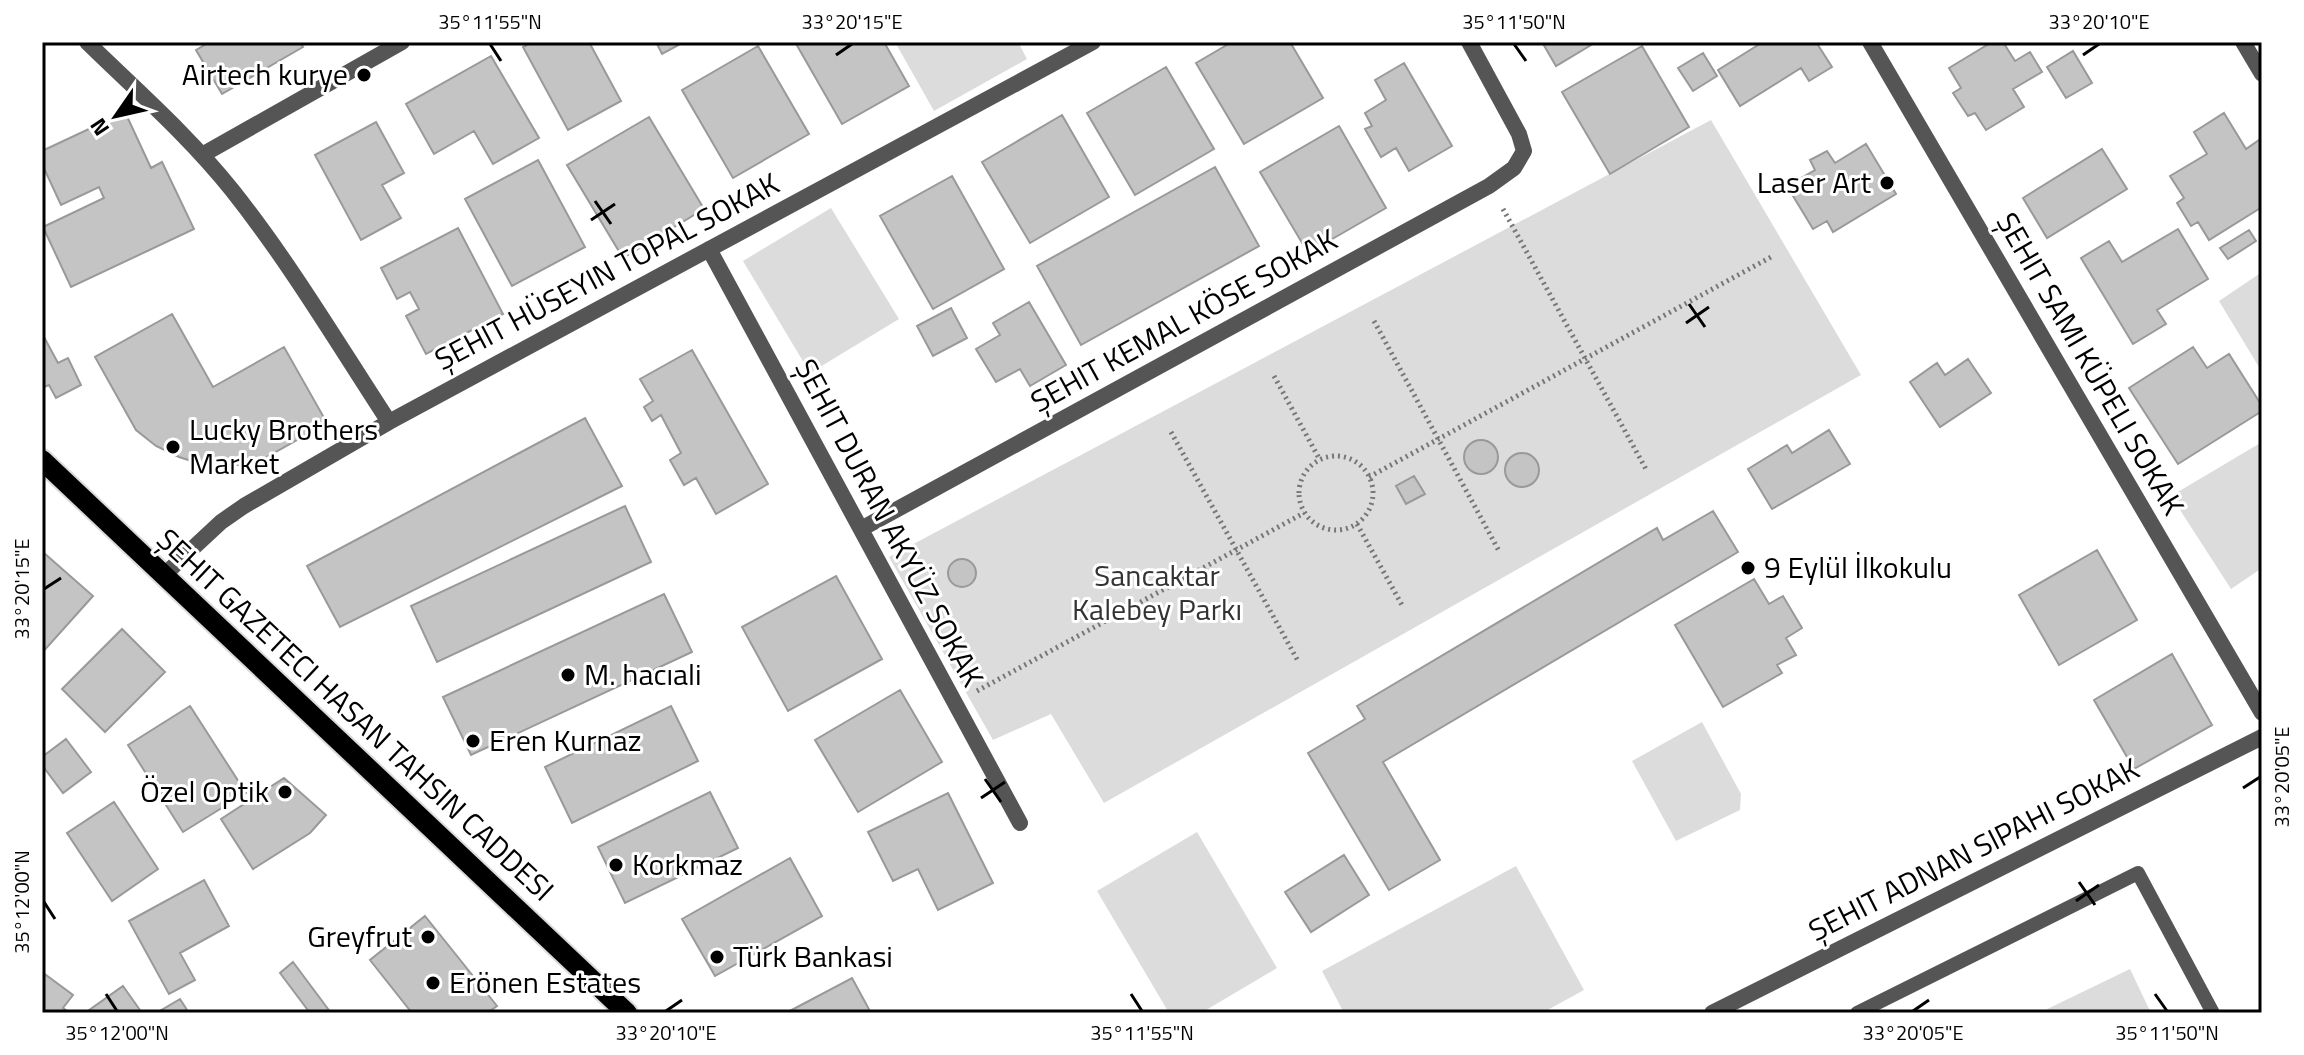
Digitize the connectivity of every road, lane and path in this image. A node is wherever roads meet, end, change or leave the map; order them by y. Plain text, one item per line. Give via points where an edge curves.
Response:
1 (87, 42) edge
2 (402, 42) edge
3 (1093, 42) edge
4 (1469, 42) edge
5 (1870, 42) edge
6 (2243, 42) edge
7 (2262, 74) edge
8 (202, 155) junction
9 (1489, 186) junction
10 (709, 249) junction
11 (1771, 257) dead end
12 (1374, 321) dead end
13 (1587, 358) junction
14 (1274, 376) dead end
15 (389, 422) junction
16 (1171, 432) dead end
17 (1438, 439) junction
18 (42, 460) edge
19 (1320, 460) junction
20 (1647, 471) dead end
21 (1369, 477) junction
22 (1304, 513) junction
23 (1357, 524) junction
24 (861, 529) junction
25 (1236, 550) junction
26 (1499, 551) dead end
27 (164, 575) junction
28 (1402, 605) dead end
29 (1298, 661) dead end
30 (955, 703) junction
31 (2262, 713) edge
32 (2262, 737) edge
33 (1020, 823) dead end
34 (627, 1013) edge
35 (1712, 1013) edge
36 (1857, 1013) edge
37 (2213, 1013) edge

1 - 8 street
2 - 8 street
3 - 10 street, ŞEHIT HÜSEYIN TOPAL SOKAK
4 - 9 street, ŞEHIT KEMAL KÖSE SOKAK via 1524,151 1514,168
5 - 31 street, ŞEHIT SAMI KÜPELI SOKAK
6 - 7 street
8 - 15 street via 273,246
9 - 13 path
9 - 24 street, ŞEHIT KEMAL KÖSE SOKAK
10 - 15 street, ŞEHIT HÜSEYIN TOPAL SOKAK
10 - 24 street, ŞEHIT DURAN AKYÜZ SOKAK
11 - 13 path
12 - 17 path
13 - 17 path
13 - 20 path
14 - 19 path
15 - 27 street, ŞEHIT HÜSEYIN TOPAL SOKAK via 244,506
16 - 25 path
17 - 21 path
17 - 26 path
18 - 27 main road, ŞEHIT GAZETECI HASAN TAHSIN CADDESI
19 - 21 path via 1353,460
19 - 22 path via 1300,483
21 - 23 path via 1373,498
22 - 23 path via 1334,531
22 - 25 path
23 - 28 path
24 - 30 street, ŞEHIT DURAN AKYÜZ SOKAK
25 - 29 path
25 - 30 path
27 - 34 main road, ŞEHIT GAZETECI HASAN TAHSIN CADDESI
30 - 33 street, ŞEHIT DURAN AKYÜZ SOKAK
32 - 35 street, ŞEHIT ADNAN SIPAHI SOKAK
36 - 37 lane via 2138,873

